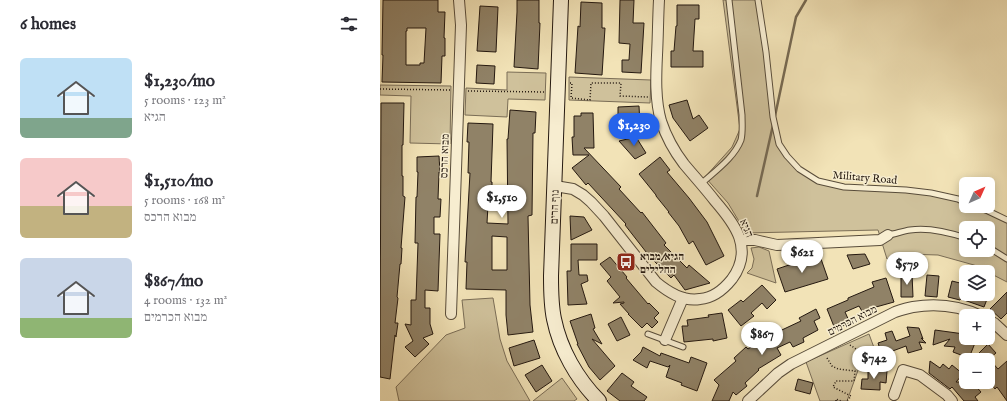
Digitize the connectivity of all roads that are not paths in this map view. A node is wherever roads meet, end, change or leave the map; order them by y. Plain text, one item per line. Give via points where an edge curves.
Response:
1 (459, 0) edge
2 (561, 0) edge
3 (659, 0) edge
4 (729, 0) edge
5 (758, 0) edge
6 (701, 184) junction
7 (555, 186) junction
8 (959, 200) edge
9 (992, 213) edge
10 (1007, 220) edge
11 (888, 235) joint
12 (959, 236) edge
13 (741, 240) junction
14 (995, 251) edge
15 (1007, 259) edge
16 (683, 298) junction
17 (967, 309) edge
18 (451, 314) dead end
19 (995, 324) edge
20 (648, 334) dead end
21 (1007, 335) edge
22 (665, 340) junction
23 (683, 347) dead end
24 (894, 395) dead end
25 (599, 401) edge
26 (748, 401) edge
27 (952, 401) edge

1 - 18 street, מבוא הרכס via 461,25
2 - 7 street, נוף הרים
3 - 6 street, הגיא via 657,97 661,120 673,148
4 - 6 lane via 742,131 730,158
5 - 8 lane, Military Road via 773,117 779,144 799,169 818,181 844,187 906,190
6 - 13 street, הגיא via 735,226
7 - 16 street, הגיא via 573,189 591,202 656,282
7 - 25 street, נוף הרים via 551,276 553,318 560,341 573,367
9 - 10 lane
11 - 12 lane via 910,230 933,230
11 - 13 street via 880,240 777,245
13 - 16 street, הגיא via 739,266 727,285 709,297 698,300
14 - 15 lane
16 - 22 street
17 - 26 street, מבוא הכרמים via 930,305 895,312 791,364
19 - 21 street
20 - 22 lane
22 - 23 lane
24 - 27 street via 903,370 920,375

